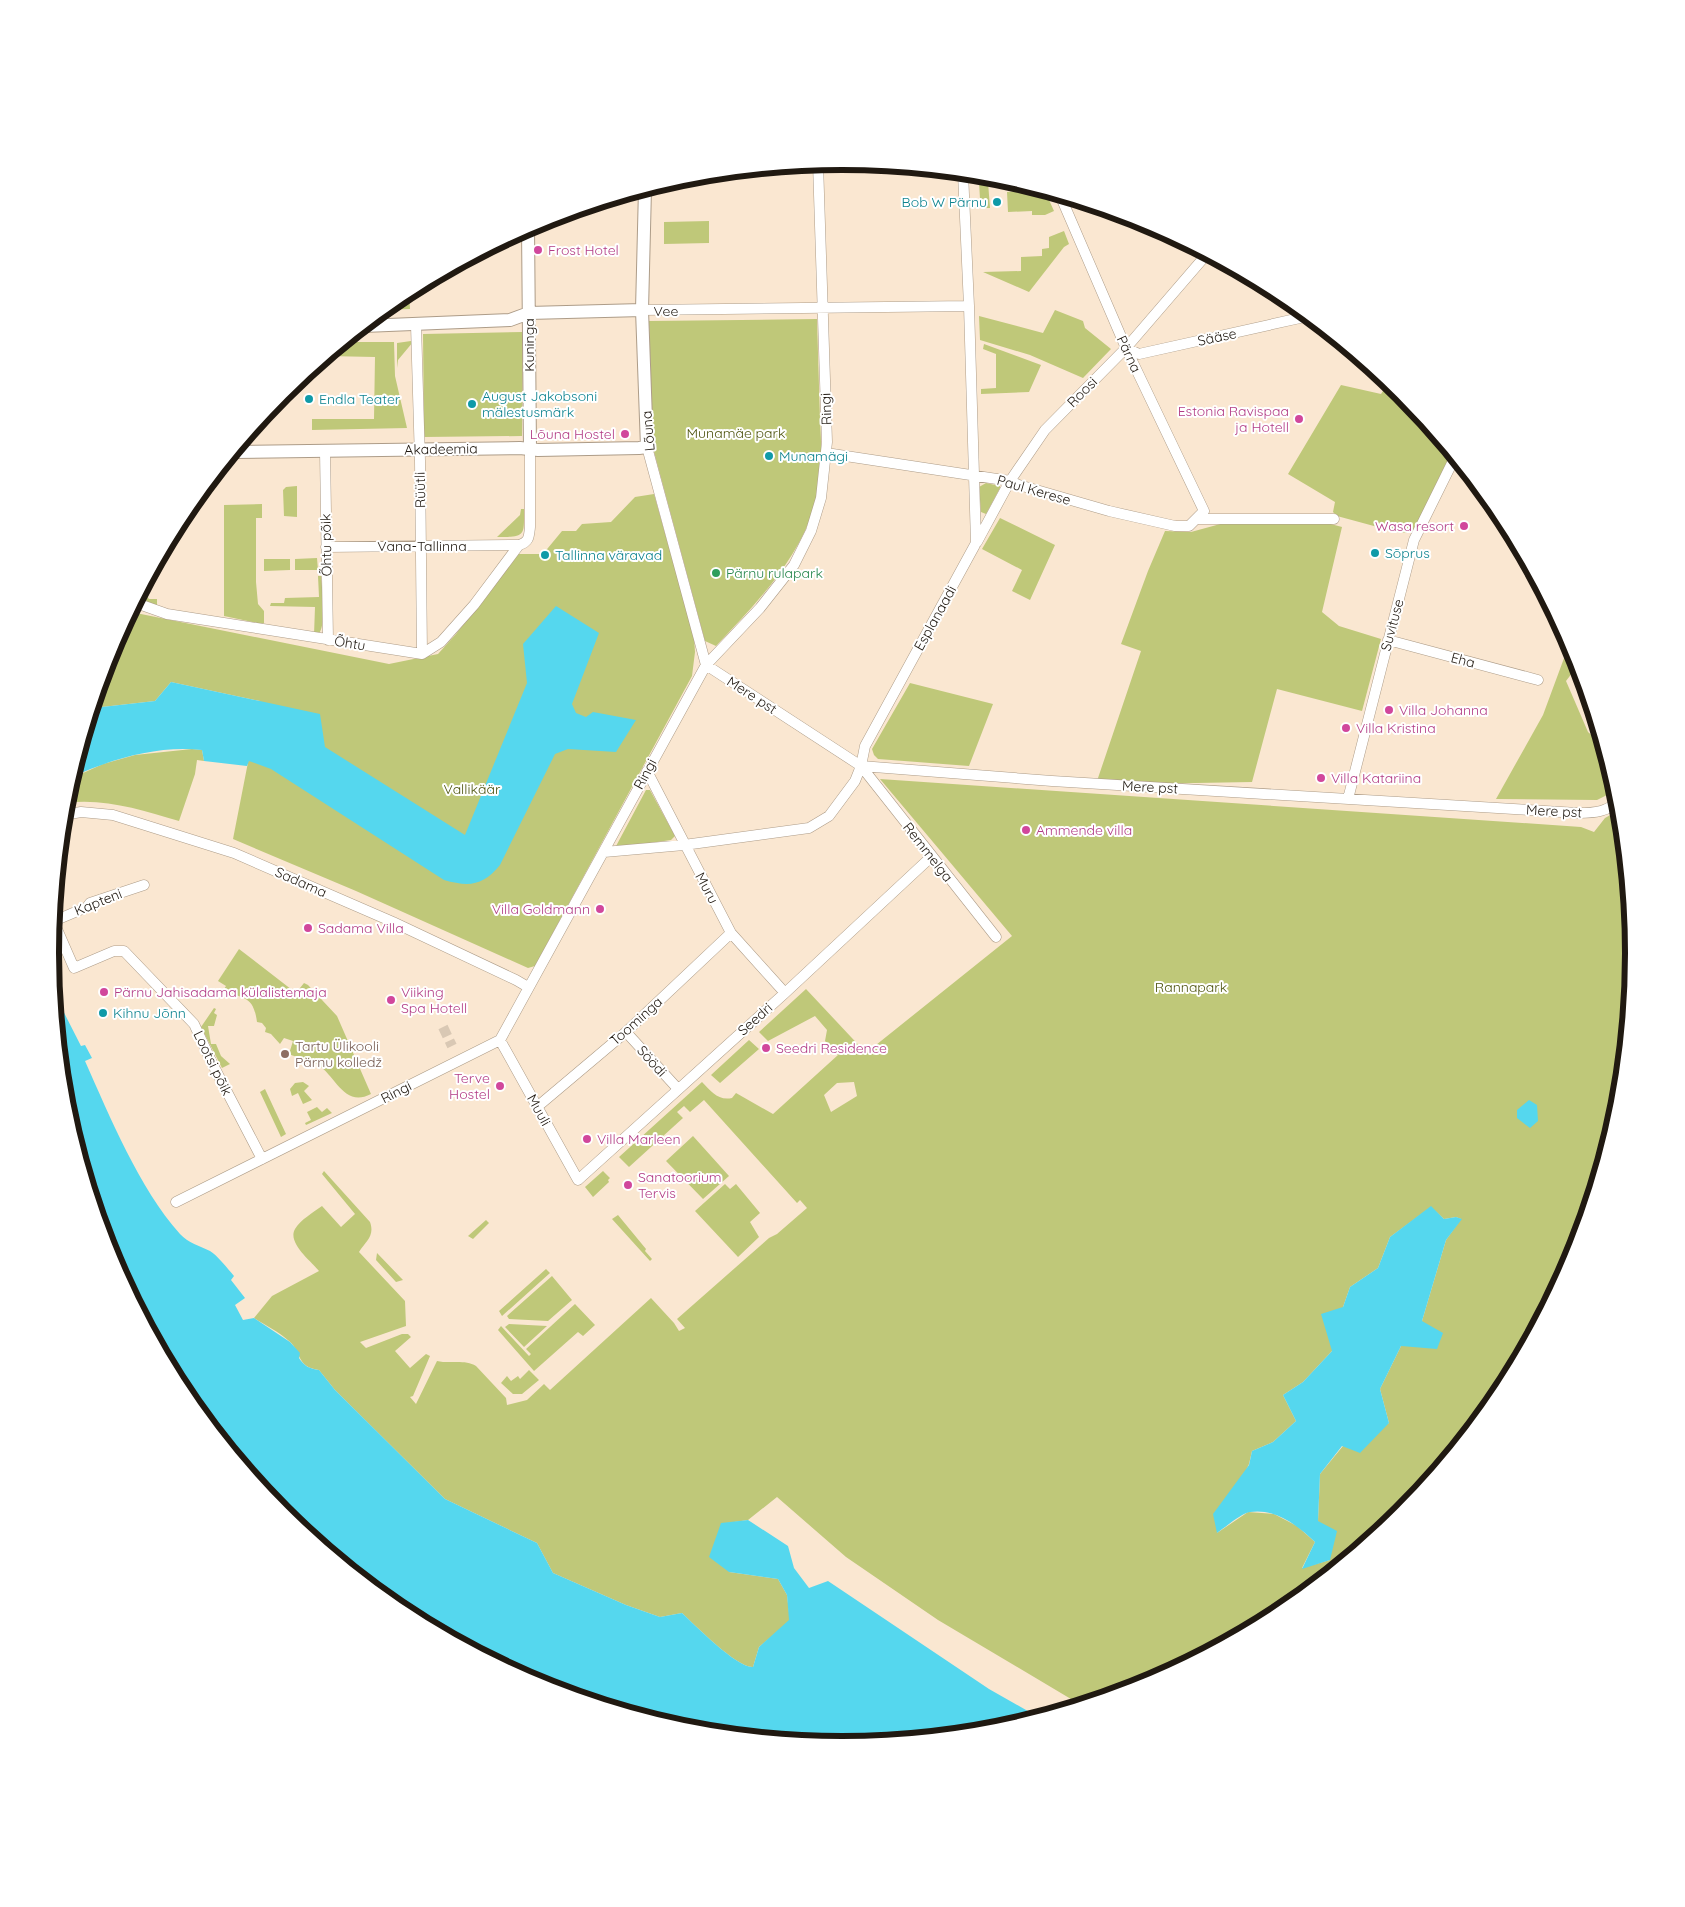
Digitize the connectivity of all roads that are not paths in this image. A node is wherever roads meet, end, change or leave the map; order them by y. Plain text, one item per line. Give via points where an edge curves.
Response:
1 (818, 170) edge
2 (962, 179) edge
3 (645, 195) edge
4 (1063, 201) edge
5 (528, 236) edge
6 (1203, 259) edge
7 (969, 306) junction
8 (822, 309) junction
9 (642, 310) junction
10 (529, 313) junction
11 (1300, 318) edge
12 (416, 325) junction
13 (374, 326) edge
14 (1126, 348) junction
15 (647, 447) junction
16 (419, 449) junction
17 (530, 449) junction
18 (325, 451) junction
19 (241, 452) edge
20 (826, 454) junction
21 (1453, 462) edge
22 (975, 474) junction
23 (1010, 481) junction
24 (1201, 515) junction
25 (1334, 519) dead end
26 (976, 543) junction
27 (421, 546) junction
28 (518, 546) junction
29 (326, 547) junction
30 (141, 605) edge
31 (328, 640) junction
32 (1388, 640) junction
33 (422, 654) junction
34 (706, 665) junction
35 (1538, 680) dead end
36 (861, 766) junction
37 (647, 772) junction
38 (1348, 799) junction
39 (1612, 807) edge
40 (72, 813) edge
41 (684, 845) junction
42 (604, 852) junction
43 (931, 857) junction
44 (144, 885) dead end
45 (60, 917) edge
46 (731, 932) junction
47 (59, 935) edge
48 (996, 938) dead end
49 (528, 988) junction
50 (785, 993) junction
51 (626, 1032) junction
52 (500, 1040) junction
53 (678, 1089) junction
54 (537, 1107) junction
55 (262, 1159) junction
56 (578, 1180) joint
57 (176, 1202) dead end

1 - 8 street, Ringi
2 - 7 street, Esplanaadi
3 - 9 street, Lõuna
4 - 14 street, Pärna
5 - 10 street, Kuninga
6 - 14 street, Roosi
7 - 8 street, Vee
7 - 22 street, Esplanaadi
8 - 9 street, Vee
8 - 20 street, Ringi
9 - 10 street, Vee
9 - 15 street, Lõuna
10 - 12 street, Vee via 510,320
10 - 17 street, Kuninga
11 - 14 street, Sääse via 1139,354
12 - 13 street, Vee
12 - 16 street, Rüütli
14 - 23 street, Roosi via 1045,430
14 - 24 street, Pärna
15 - 17 street, Akadeemia
15 - 34 street, Lõuna
16 - 17 street, Akadeemia
16 - 18 street, Akadeemia
16 - 27 street, Rüütli
17 - 28 street, Kuninga via 529,538
18 - 19 street, Akadeemia
18 - 29 street, Õhtu põik
20 - 22 street, Paul Kerese
20 - 34 street, Ringi via 821,498 811,531 794,565 760,608
21 - 32 street, Suvituse via 1414,540
22 - 23 street, Paul Kerese
22 - 26 street, Esplanaadi
23 - 24 street, Paul Kerese via 1152,522 1189,526
23 - 26 street, Roosi
24 - 25 street, Paul Kerese
26 - 36 street, Esplanaadi via 864,746
27 - 28 street, Vana-Tallinna
27 - 29 street, Vana-Tallinna
27 - 33 street, Rüütli
28 - 33 street via 474,605 441,642
29 - 31 street, Õhtu põik
30 - 31 street, Õhtu via 167,614
31 - 33 street, Õhtu
32 - 35 street, Eha
32 - 38 street, Suvituse
34 - 36 street, Mere pst
34 - 37 street, Ringi
36 - 38 street, Mere pst
36 - 41 street, Esplanaadi via 855,781 829,816 809,828
36 - 43 street, Remmelga
37 - 41 street, Muru
37 - 42 street, Ringi
38 - 39 street, Mere pst via 1578,813 1596,813
40 - 49 street, Sadama via 113,814 234,852 402,926
41 - 42 street, Esplanaadi
41 - 46 street, Muru
42 - 49 street, Ringi
43 - 48 street, Remmelga
43 - 50 street, Seedri
44 - 45 street, Kapteni via 90,903
46 - 50 street, Muru
46 - 51 street, Toominga
47 - 55 street, Lootsi põik via 74,968 114,951 124,951 194,1024
49 - 52 street, Ringi
50 - 53 street, Seedri
51 - 53 street, Söödi
51 - 54 street, Toominga
52 - 54 street, Muuli
52 - 55 street, Ringi
53 - 56 street, Seedri
54 - 56 street, Muuli
55 - 57 street, Ringi

